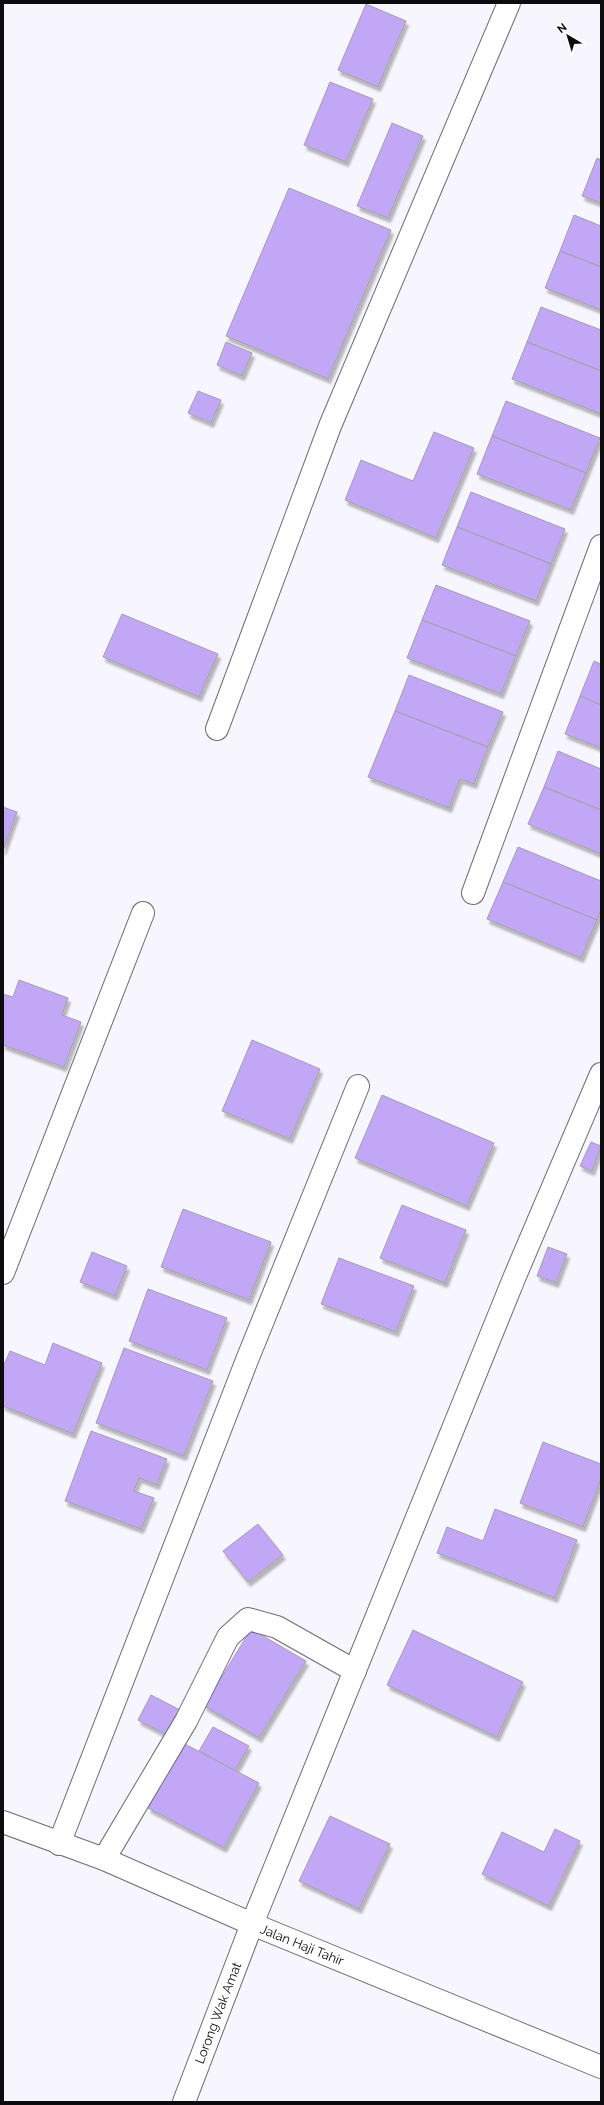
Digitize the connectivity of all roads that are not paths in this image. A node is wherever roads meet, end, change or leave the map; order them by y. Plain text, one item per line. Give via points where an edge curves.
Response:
1 (509, 3) edge
2 (601, 546) edge
3 (217, 729) dead end
4 (473, 893) dead end
5 (143, 913) dead end
6 (601, 1074) edge
7 (358, 1086) dead end
8 (3, 1273) edge
9 (355, 1671) junction
10 (3, 1822) edge
11 (59, 1844) junction
12 (104, 1859) junction
13 (252, 1924) junction
14 (601, 2067) edge
15 (184, 2102) edge

1 - 3 street via 330,426
2 - 4 street
5 - 8 street
6 - 9 street, Lorong Wak Amat via 515,1276
7 - 11 street via 247,1360
9 - 12 street via 277,1627 248,1619 228,1637 186,1721
9 - 13 street, Lorong Wak Amat
10 - 11 street, Jalan Haji Tahir
11 - 12 street, Jalan Haji Tahir
12 - 13 street, Jalan Haji Tahir
13 - 14 street, Jalan Haji Tahir
13 - 15 street, Lorong Wak Amat

